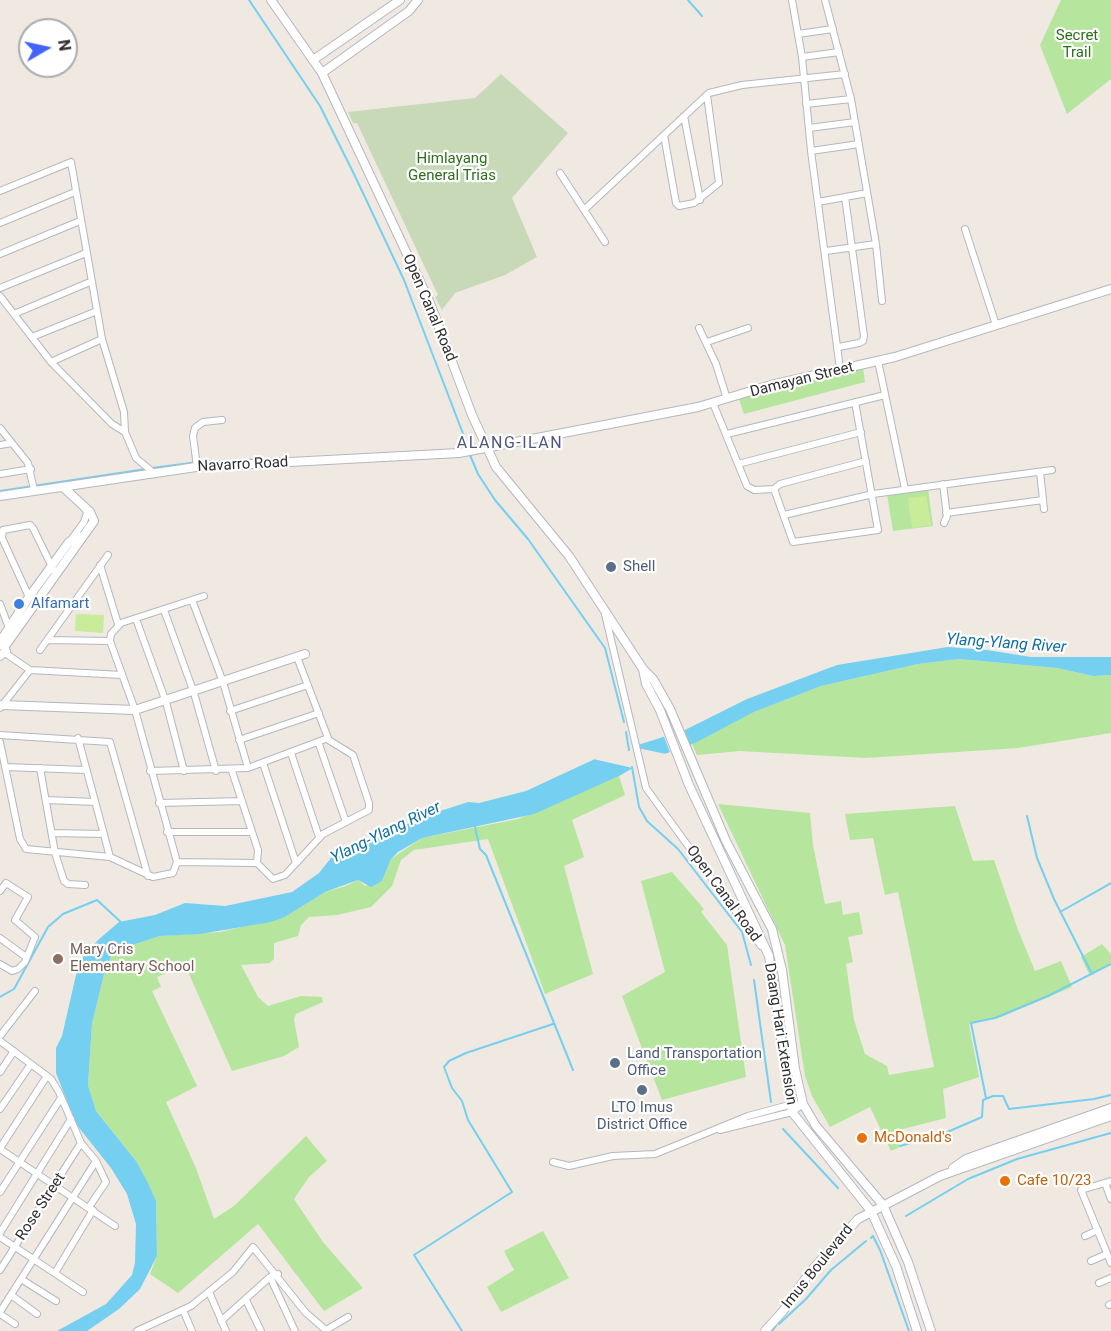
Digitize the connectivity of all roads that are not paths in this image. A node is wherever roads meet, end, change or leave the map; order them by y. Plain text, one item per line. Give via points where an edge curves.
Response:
1 (271, 0) edge
2 (400, 0) edge
3 (418, 0) edge
4 (792, 0) edge
5 (825, 0) edge
6 (833, 29) junction
7 (798, 34) junction
8 (839, 52) junction
9 (802, 57) junction
10 (313, 60) junction
11 (322, 74) junction
12 (845, 74) junction
13 (804, 78) junction
14 (707, 95) junction
15 (851, 99) junction
16 (806, 105) junction
17 (684, 116) junction
18 (855, 122) junction
19 (809, 128) junction
20 (664, 135) junction
21 (859, 144) junction
22 (811, 151) junction
23 (560, 173) dead end
24 (0, 191) edge
25 (75, 192) junction
26 (867, 193) junction
27 (845, 197) junction
28 (700, 200) junction
29 (818, 202) junction
30 (584, 210) junction
31 (80, 222) junction
32 (0, 223) edge
33 (965, 229) dead end
34 (605, 242) dead end
35 (876, 244) junction
36 (852, 247) junction
37 (826, 250) junction
38 (86, 252) junction
39 (0, 254) edge
40 (90, 282) junction
41 (0, 288) edge
42 (1111, 289) edge
43 (0, 296) edge
44 (882, 301) dead end
45 (97, 311) junction
46 (14, 314) junction
47 (996, 325) junction
48 (699, 328) dead end
49 (748, 328) dead end
50 (32, 338) junction
51 (102, 339) junction
52 (707, 342) junction
53 (839, 346) junction
54 (878, 361) junction
55 (51, 362) junction
56 (840, 369) junction
57 (885, 395) junction
58 (727, 399) junction
59 (855, 402) junction
60 (713, 403) junction
61 (222, 420) dead end
62 (0, 428) edge
63 (125, 432) junction
64 (861, 432) junction
65 (727, 434) junction
66 (12, 443) junction
67 (0, 445) edge
68 (487, 448) junction
69 (866, 461) junction
70 (196, 464) junction
71 (738, 464) junction
72 (31, 469) junction
73 (150, 470) junction
74 (1052, 470) dead end
75 (1040, 472) junction
76 (0, 474) edge
77 (943, 484) junction
78 (33, 487) junction
79 (63, 487) junction
80 (774, 489) junction
81 (905, 489) junction
82 (873, 494) junction
83 (0, 496) edge
84 (1043, 500) junction
85 (82, 504) junction
86 (1044, 509) dead end
87 (946, 513) junction
88 (784, 515) junction
89 (944, 523) dead end
90 (85, 535) junction
91 (69, 542) junction
92 (108, 555) dead end
93 (100, 565) junction
94 (53, 570) junction
95 (204, 596) dead end
96 (29, 597) junction
97 (192, 600) junction
98 (0, 604) edge
99 (603, 605) junction
100 (164, 610) junction
101 (24, 611) junction
102 (2, 613) edge
103 (136, 619) junction
104 (118, 624) junction
105 (10, 632) junction
106 (48, 640) junction
107 (110, 641) junction
108 (2, 648) edge
109 (40, 650) dead end
110 (301, 655) joint
111 (643, 669) junction
112 (30, 670) junction
113 (122, 675) junction
114 (223, 682) junction
115 (308, 685) junction
116 (194, 693) junction
117 (166, 702) junction
118 (1, 706) edge
119 (135, 710) junction
120 (230, 711) junction
121 (319, 713) junction
122 (0, 735) edge
123 (78, 738) junction
124 (239, 740) junction
125 (327, 740) junction
126 (0, 742) edge
127 (319, 744) junction
128 (291, 753) junction
129 (263, 763) junction
130 (5, 768) junction
131 (40, 768) junction
132 (248, 768) junction
133 (86, 770) junction
134 (150, 771) junction
135 (184, 771) junction
136 (216, 771) junction
137 (232, 771) junction
138 (46, 800) junction
139 (242, 801) junction
140 (95, 802) junction
141 (159, 803) junction
142 (346, 822) junction
143 (52, 832) junction
144 (167, 832) junction
145 (252, 832) junction
146 (104, 834) junction
147 (319, 837) junction
148 (56, 853) junction
149 (110, 857) junction
150 (177, 862) junction
151 (257, 863) junction
152 (296, 863) junction
153 (148, 876) junction
154 (85, 885) dead end
155 (0, 891) edge
156 (0, 938) edge
157 (769, 956) junction
158 (26, 957) junction
159 (0, 964) edge
160 (35, 991) dead end
161 (0, 1036) edge
162 (0, 1041) edge
163 (14, 1051) junction
164 (31, 1064) junction
165 (0, 1072) edge
166 (47, 1076) junction
167 (61, 1098) junction
168 (803, 1104) junction
169 (791, 1108) junction
170 (1111, 1108) edge
171 (0, 1109) edge
172 (1111, 1116) edge
173 (71, 1119) junction
174 (81, 1143) junction
175 (0, 1148) edge
176 (20, 1161) junction
177 (96, 1161) junction
178 (554, 1162) dead end
179 (38, 1174) junction
180 (940, 1176) junction
181 (1108, 1182) edge
182 (56, 1185) junction
183 (0, 1192) edge
184 (72, 1197) junction
185 (1111, 1199) edge
186 (883, 1205) junction
187 (91, 1209) junction
188 (871, 1211) junction
189 (115, 1226) dead end
190 (1098, 1230) junction
191 (0, 1235) edge
192 (1085, 1236) dead end
193 (15, 1248) junction
194 (1107, 1254) junction
195 (34, 1259) junction
196 (1091, 1261) dead end
197 (1111, 1263) edge
198 (0, 1270) edge
199 (55, 1273) junction
200 (278, 1274) junction
201 (270, 1278) junction
202 (1111, 1278) edge
203 (21, 1279) junction
204 (1099, 1283) dead end
205 (83, 1292) dead end
206 (209, 1292) junction
207 (10, 1295) junction
208 (246, 1299) junction
209 (56, 1301) dead end
210 (183, 1310) junction
211 (0, 1313) edge
212 (37, 1314) dead end
213 (348, 1317) dead end
214 (221, 1321) junction
215 (155, 1323) junction
216 (15, 1324) dead end
217 (327, 1330) edge
218 (137, 1331) edge
219 (159, 1331) edge
220 (192, 1331) edge
221 (226, 1331) edge
222 (261, 1331) edge
223 (295, 1331) edge
224 (765, 1331) edge
225 (917, 1331) edge
226 (931, 1331) edge

1 - 10 main road, Open Canal Road
2 - 10 main road
3 - 11 main road via 409,11
4 - 7 street
5 - 6 street
6 - 7 street
6 - 8 street
7 - 9 street
8 - 9 street
8 - 12 street
9 - 13 street
10 - 11 main road, Open Canal Road
11 - 68 main road, Open Canal Road via 430,303
12 - 13 street
12 - 15 street
13 - 14 street via 736,86
13 - 16 street
14 - 17 street
14 - 28 street via 718,183
15 - 16 street
15 - 18 street
16 - 19 street
17 - 20 street
17 - 28 street
18 - 19 street
18 - 21 street
19 - 22 street
20 - 28 street via 676,203 679,206
20 - 30 street
21 - 22 street
21 - 26 street
22 - 29 street
23 - 30 street
24 - 25 street via 70,162
25 - 31 street
25 - 32 street
26 - 27 street
26 - 35 street
27 - 29 street
27 - 36 street
29 - 37 street
30 - 34 street
31 - 38 street
31 - 39 street
33 - 47 street
35 - 36 street
35 - 44 street
36 - 37 street
36 - 53 street via 863,341
37 - 53 street
38 - 40 street
38 - 41 street
40 - 45 street
40 - 46 street
42 - 47 main road, Damayan Street
43 - 46 street
45 - 50 street
45 - 51 street
46 - 50 street
47 - 54 main road, Damayan Street
48 - 52 street
49 - 52 street
50 - 55 street
51 - 55 street
51 - 63 street via 124,412
52 - 58 street
53 - 56 street
54 - 56 main road, Damayan Street
54 - 57 street
55 - 63 street via 112,424
56 - 58 main road, Damayan Street
57 - 59 street
57 - 81 street
58 - 60 main road, Damayan Street
59 - 64 street
59 - 65 street
60 - 65 street
60 - 68 main road, Damayan Street
61 - 70 street via 203,422 195,428
62 - 66 street
63 - 73 street via 136,458
64 - 69 street
64 - 71 street
65 - 71 street
66 - 67 street
66 - 72 street
68 - 70 main road, Navarro Road via 445,455
68 - 99 main road, Open Canal Road via 501,476 569,556
69 - 80 street via 780,484
69 - 82 street
70 - 73 main road, Navarro Road
71 - 80 street via 747,486 754,490
72 - 76 street
72 - 78 street
73 - 79 main road, Navarro Road
74 - 75 street
75 - 77 street
75 - 84 street
77 - 81 street
77 - 87 street
78 - 79 main road, Navarro Road
78 - 83 main road, Navarro Road
79 - 85 main road
80 - 88 street
81 - 82 street
82 - 88 street
82 - 88 street via 878,530 793,542
84 - 86 street
84 - 87 street
85 - 90 main road via 94,521
85 - 91 street via 87,513
87 - 89 street
90 - 91 main road
90 - 94 main road
91 - 94 main road
92 - 93 street
93 - 104 street
93 - 106 street
94 - 96 main road
94 - 96 street via 30,525 2,532
94 - 101 main road
95 - 97 street
96 - 101 main road
97 - 100 street
97 - 114 street
98 - 102 street
99 - 111 main road, Open Canal Road
99 - 157 street, Open Canal Road via 642,778 655,802
100 - 103 street
100 - 116 street
101 - 105 main road
102 - 105 street
103 - 104 street
103 - 117 street
104 - 107 street
105 - 108 main road
106 - 107 street
106 - 109 street
107 - 113 street
108 - 112 street
110 - 114 main road
110 - 115 street
111 - 157 main road, Open Canal Road via 681,767
111 - 168 main road, Open Canal Road via 653,679 675,722 726,841 772,929
112 - 113 street
112 - 118 street
113 - 119 street
114 - 116 main road
114 - 120 street
115 - 120 street
115 - 121 street
116 - 117 main road
116 - 136 street
117 - 119 main road
117 - 135 street
118 - 119 main road
119 - 134 street
120 - 124 street
121 - 124 street
121 - 125 street
122 - 123 street
123 - 133 street
123 - 153 street via 108,740 112,746
124 - 132 street
125 - 127 street
125 - 142 street via 353,755 369,803 369,810
126 - 130 street
127 - 128 street
127 - 142 street
128 - 129 street
128 - 147 street
129 - 132 street
129 - 152 street
130 - 131 street
130 - 148 street via 22,845
131 - 133 street
131 - 138 street
132 - 137 street
133 - 140 street
134 - 135 street
134 - 141 street
135 - 136 street
136 - 137 street
137 - 139 street
138 - 140 street
138 - 143 street
139 - 141 street
139 - 145 street
140 - 146 street
141 - 144 street
142 - 147 street
143 - 146 street
143 - 148 street
144 - 145 street
144 - 150 street
145 - 151 street via 258,850
146 - 149 street
147 - 152 street
148 - 149 street
148 - 154 street via 64,881
149 - 153 street
150 - 151 street
150 - 153 street via 173,873
151 - 152 street via 270,879 285,875
155 - 158 street via 6,883 28,897 15,920 35,937
156 - 158 street
157 - 169 main road, Daang Hari Extension
158 - 159 street via 15,971
160 - 161 street
162 - 163 street
163 - 164 street
163 - 165 street
164 - 166 street
164 - 171 street
166 - 167 street
166 - 175 street
167 - 173 street
167 - 176 street
168 - 169 street
168 - 186 main road, Daang Hari Extension via 816,1126
169 - 178 street via 702,1134 655,1154 613,1156 569,1166
169 - 188 main road
170 - 180 main road, Imus Boulevard via 966,1159
172 - 180 main road, Imus Boulevard
173 - 174 street
173 - 179 street
174 - 177 street
174 - 182 street, Rose Street
175 - 176 street
176 - 179 street
176 - 183 street
177 - 184 street
177 - 187 street via 106,1182
179 - 182 street
179 - 191 street
180 - 186 main road, Imus Boulevard
181 - 185 street
181 - 190 street via 1082,1190
182 - 184 street
182 - 193 street, Rose Street
184 - 187 street
184 - 195 street
186 - 188 main road, Imus Boulevard
186 - 226 main road via 908,1262
187 - 189 street
187 - 199 street
188 - 224 main road, Imus Boulevard via 850,1224
188 - 225 main road via 896,1266
190 - 192 street
190 - 194 street
191 - 193 street
193 - 195 street
193 - 198 street, Rose Street
194 - 196 street
194 - 197 street
195 - 199 street
195 - 203 street
199 - 205 street
200 - 201 street
200 - 206 street via 253,1246 233,1272
200 - 217 street via 306,1313
201 - 208 street
201 - 223 street
202 - 204 street
203 - 207 street
203 - 209 street
206 - 210 street
206 - 214 street
207 - 211 street
207 - 212 street
208 - 214 street
208 - 222 street
210 - 215 street
210 - 220 street
211 - 216 street
213 - 217 street
214 - 221 street
215 - 218 street
215 - 219 street

